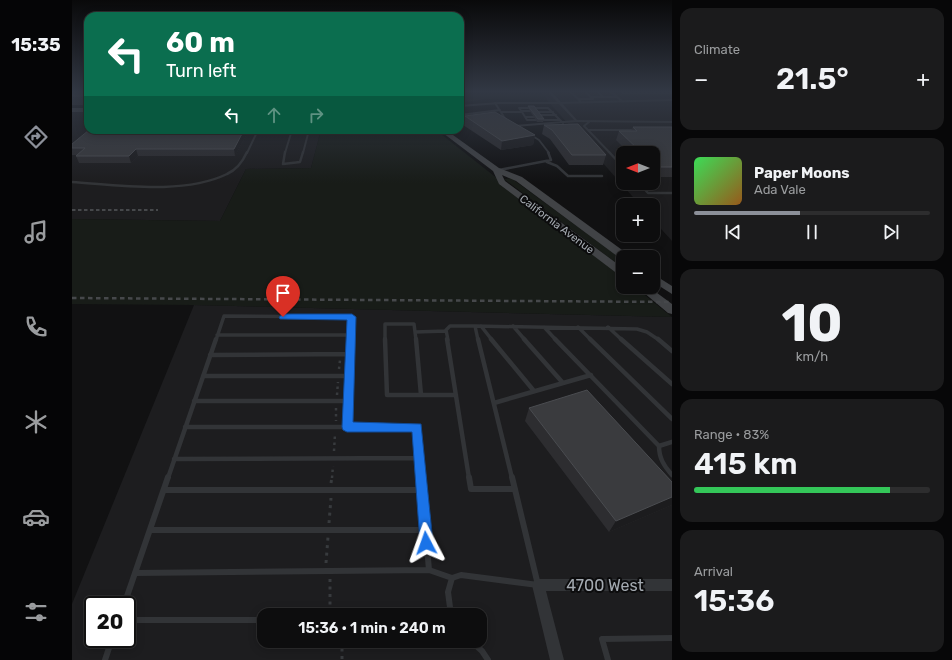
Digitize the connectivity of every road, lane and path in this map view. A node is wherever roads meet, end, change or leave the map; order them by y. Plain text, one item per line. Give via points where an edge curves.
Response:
1 (508, 122) edge
2 (570, 122) edge
3 (589, 122) joint
4 (672, 122) edge
5 (562, 123) joint
6 (515, 126) junction
7 (588, 130) junction
8 (641, 130) edge
9 (523, 131) edge
10 (256, 134) edge
11 (291, 134) edge
12 (307, 134) edge
13 (447, 134) edge
14 (528, 134) edge
15 (616, 160) edge
16 (547, 162) junction
17 (496, 170) junction
18 (602, 176) dead end
19 (72, 182) edge
20 (645, 190) edge
21 (672, 193) edge
22 (616, 250) edge
23 (616, 268) edge
24 (660, 282) edge
25 (672, 291) edge
26 (651, 294) edge
27 (672, 310) edge
28 (475, 326) junction
29 (480, 326) junction
30 (513, 326) junction
31 (544, 326) junction
32 (578, 327) junction
33 (608, 327) junction
34 (446, 331) junction
35 (415, 332) junction
36 (217, 335) junction
37 (351, 335) junction
38 (672, 351) edge
39 (350, 354) junction
40 (210, 355) junction
41 (591, 375) junction
42 (203, 376) junction
43 (349, 376) junction
44 (563, 383) junction
45 (672, 384) edge
46 (534, 391) junction
47 (421, 395) junction
48 (456, 395) junction
49 (348, 400) junction
50 (194, 401) junction
51 (494, 403) junction
52 (672, 419) edge
53 (185, 427) junction
54 (347, 427) junction
55 (672, 442) edge
56 (659, 446) junction
57 (420, 458) junction
58 (174, 459) junction
59 (672, 474) edge
60 (515, 489) junction
61 (164, 490) junction
62 (422, 490) junction
63 (150, 530) junction
64 (425, 530) junction
65 (428, 570) junction
66 (135, 573) junction
67 (452, 578) junction
68 (538, 585) junction
69 (672, 585) edge
70 (127, 596) edge
71 (450, 608) edge
72 (136, 620) edge
73 (257, 620) edge
74 (672, 638) edge
75 (109, 648) edge
76 (342, 648) edge
77 (479, 648) edge
78 (105, 660) edge
79 (342, 660) edge
80 (488, 660) edge
81 (556, 660) edge
82 (608, 660) edge

1 - 6 lane
2 - 5 lane
3 - 4 street
3 - 7 lane via 584,126
5 - 6 lane
6 - 9 lane
7 - 8 lane
7 - 15 lane
10 - 19 lane via 241,163 231,172 206,183 174,186
11 - 12 lane via 282,162 284,164 300,162
13 - 17 main road, California Avenue
14 - 16 lane via 539,140 551,156 551,160
16 - 17 lane
16 - 18 lane via 557,166 568,176
17 - 22 main road, California Avenue via 519,179
17 - 23 main road, California Avenue via 502,182
20 - 21 lane via 648,193
24 - 25 main road
26 - 27 main road
28 - 29 lane
28 - 34 lane via 450,326
28 - 51 lane
29 - 30 lane
29 - 46 lane
30 - 31 lane
30 - 44 lane
31 - 32 lane
31 - 41 lane
32 - 33 lane
32 - 52 lane
33 - 38 lane via 645,330
33 - 45 lane
34 - 35 lane
34 - 48 lane
35 - 47 lane
35 - 47 lane via 414,324 385,324 387,395
36 - 37 lane
36 - 37 lane via 224,316 352,317
36 - 40 lane
37 - 39 lane
39 - 40 lane
39 - 43 lane
40 - 42 lane
41 - 44 lane
41 - 56 lane
42 - 43 lane
42 - 50 lane
43 - 49 lane
44 - 46 lane
46 - 51 lane
47 - 48 lane
48 - 60 lane via 471,489
49 - 50 lane
49 - 54 lane
50 - 53 lane
51 - 60 lane
53 - 54 lane
53 - 58 lane
54 - 57 lane via 417,427
55 - 56 lane
56 - 59 lane via 658,454
57 - 58 lane
57 - 62 lane
58 - 61 lane
60 - 68 lane
61 - 62 lane
61 - 63 lane
62 - 64 lane
63 - 64 lane
63 - 66 lane
64 - 65 lane
65 - 66 lane
65 - 67 lane
66 - 70 lane
67 - 68 lane via 461,575
67 - 71 lane via 448,592
68 - 69 street, 4700 West
68 - 81 street
72 - 73 lane
74 - 82 lane via 602,639
75 - 78 lane
76 - 79 path
77 - 80 lane

